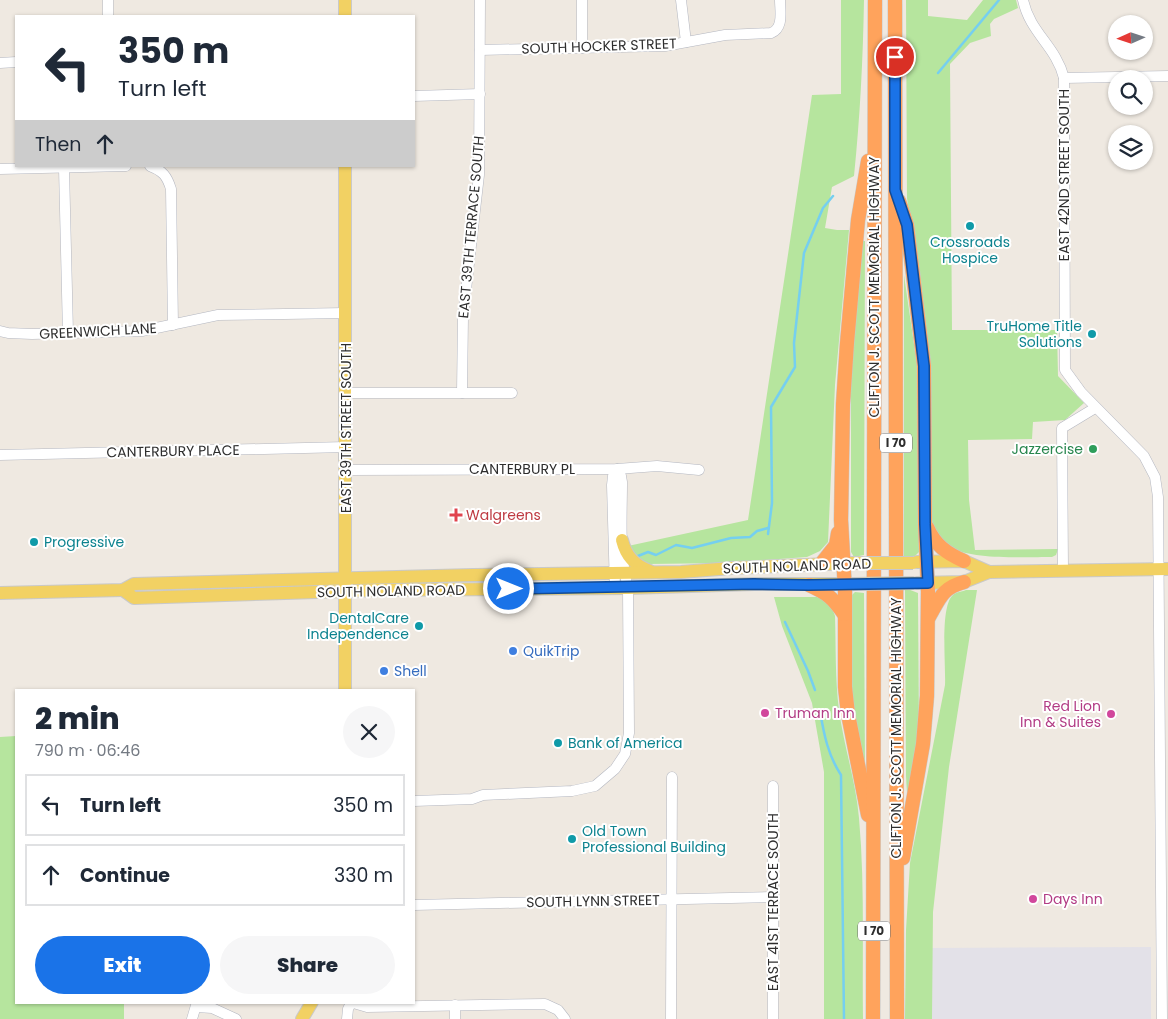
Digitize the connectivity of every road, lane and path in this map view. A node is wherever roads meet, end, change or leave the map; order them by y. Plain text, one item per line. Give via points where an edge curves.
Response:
1 (108, 0) edge
2 (345, 0) edge
3 (480, 0) edge
4 (582, 0) edge
5 (681, 0) edge
6 (780, 0) edge
7 (874, 0) edge
8 (895, 0) edge
9 (1023, 0) edge
10 (108, 15) edge
11 (345, 15) edge
12 (686, 42) junction
13 (582, 48) junction
14 (480, 50) junction
15 (15, 62) edge
16 (0, 63) edge
17 (1168, 76) edge
18 (1064, 78) junction
19 (480, 94) junction
20 (415, 96) edge
21 (874, 118) junction
22 (95, 167) edge
23 (153, 167) edge
24 (345, 167) edge
25 (64, 168) junction
26 (0, 169) edge
27 (895, 190) junction
28 (346, 313) junction
29 (173, 325) junction
30 (0, 331) edge
31 (68, 334) junction
32 (346, 393) junction
33 (462, 393) junction
34 (512, 393) dead end
35 (1096, 408) junction
36 (346, 447) junction
37 (0, 455) edge
38 (617, 469) junction
39 (345, 470) junction
40 (699, 470) dead end
41 (841, 520) junction
42 (925, 524) junction
43 (622, 540) junction
44 (920, 562) junction
45 (964, 562) junction
46 (849, 563) junction
47 (821, 564) junction
48 (1163, 569) edge
49 (1063, 571) junction
50 (655, 572) junction
51 (989, 572) junction
52 (619, 573) junction
53 (964, 582) junction
54 (921, 583) junction
55 (849, 584) junction
56 (808, 585) junction
57 (345, 586) junction
58 (615, 588) junction
59 (628, 588) junction
60 (0, 593) edge
61 (844, 614) junction
62 (928, 617) junction
63 (345, 689) edge
64 (672, 777) dead end
65 (773, 786) dead end
66 (415, 801) edge
67 (874, 843) junction
68 (897, 886) junction
69 (772, 897) junction
70 (671, 899) junction
71 (415, 905) edge
72 (197, 1004) edge
73 (311, 1004) edge
74 (350, 1004) edge
75 (354, 1004) edge
76 (455, 1005) junction
77 (562, 1016) edge
78 (192, 1019) edge
79 (236, 1019) edge
80 (302, 1019) edge
81 (347, 1019) edge
82 (455, 1019) edge
83 (671, 1019) edge
84 (773, 1019) edge
85 (874, 1019) edge
86 (897, 1019) edge
87 (1162, 1019) edge

1 - 10 street
2 - 11 main road
3 - 14 street, EAST 39TH TERRACE SOUTH
4 - 13 street
5 - 12 street
6 - 12 street, SOUTH HOCKER STREET via 780,23 776,31
7 - 21 highway, CLIFTON J. SCOTT MEMORIAL HIGHWAY / I 70
8 - 27 highway, CLIFTON J. SCOTT MEMORIAL HIGHWAY / I 70
9 - 18 street, EAST 42ND STREET SOUTH via 1030,21 1056,56
12 - 13 street, SOUTH HOCKER STREET via 665,46
13 - 14 street, SOUTH HOCKER STREET
14 - 19 street, EAST 39TH TERRACE SOUTH
15 - 16 street
17 - 18 street
18 - 35 street, EAST 42ND STREET SOUTH via 1065,370
19 - 20 street
19 - 33 street, EAST 39TH TERRACE SOUTH via 479,175 463,316
21 - 41 highway via 858,220 847,343
21 - 67 highway, CLIFTON J. SCOTT MEMORIAL HIGHWAY / I 70
22 - 25 street
23 - 29 street via 167,176 171,189
24 - 28 main road, EAST 39TH STREET SOUTH
25 - 26 street
25 - 31 street
27 - 42 highway via 907,225 924,366
27 - 68 highway, CLIFTON J. SCOTT MEMORIAL HIGHWAY / I 70
28 - 29 street, GREENWICH LANE via 218,315
28 - 32 main road, EAST 39TH STREET SOUTH
29 - 31 street, GREENWICH LANE via 142,331
30 - 31 street, GREENWICH LANE
32 - 33 street
32 - 36 main road, EAST 39TH STREET SOUTH
33 - 34 street
35 - 48 street via 1144,456 1155,477
35 - 49 street via 1062,428
36 - 37 street, CANTERBURY PLACE
36 - 39 main road, EAST 39TH STREET SOUTH
38 - 39 street, CANTERBURY PL
38 - 40 street, CANTERBURY PL via 657,466
38 - 43 street via 622,482
38 - 52 street via 612,476 612,485
39 - 57 main road, EAST 39TH STREET SOUTH
41 - 46 highway
41 - 47 highway via 836,545
42 - 44 highway
42 - 45 highway via 943,550
43 - 50 main road via 632,562
43 - 52 street
44 - 45 main road, SOUTH NOLAND ROAD
44 - 46 main road, SOUTH NOLAND ROAD, bridge
44 - 54 highway
45 - 51 main road, SOUTH NOLAND ROAD
46 - 47 main road, SOUTH NOLAND ROAD
46 - 55 highway
47 - 50 main road, SOUTH NOLAND ROAD
48 - 49 main road, SOUTH NOLAND ROAD
48 - 87 street
49 - 51 main road, SOUTH NOLAND ROAD
50 - 52 main road, SOUTH NOLAND ROAD
51 - 53 main road, SOUTH NOLAND ROAD
52 - 57 main road, SOUTH NOLAND ROAD via 473,575
52 - 58 street
52 - 59 street
53 - 54 main road, SOUTH NOLAND ROAD
53 - 62 highway via 948,587
54 - 55 main road, SOUTH NOLAND ROAD, bridge
54 - 62 highway
55 - 56 main road, SOUTH NOLAND ROAD
55 - 61 highway
56 - 59 main road, SOUTH NOLAND ROAD
56 - 61 highway via 834,599
57 - 58 main road, SOUTH NOLAND ROAD via 380,590
57 - 60 main road, SOUTH NOLAND ROAD via 238,589 134,598 123,590
57 - 63 main road, EAST 39TH STREET SOUTH
58 - 59 main road, SOUTH NOLAND ROAD
59 - 66 street via 629,733 626,754 615,769 595,786 572,791
61 - 67 highway via 848,714
62 - 68 highway via 923,744
64 - 70 street
65 - 69 street, EAST 41ST TERRACE SOUTH
67 - 85 highway, I 70
68 - 86 highway, I 70
69 - 70 street, SOUTH LYNN STREET
69 - 84 street, EAST 41ST TERRACE SOUTH
70 - 71 street, SOUTH LYNN STREET
70 - 83 street
72 - 78 street
72 - 79 street
73 - 80 main road
74 - 81 street
75 - 76 street via 367,1007
76 - 77 street via 544,1004
76 - 82 street

